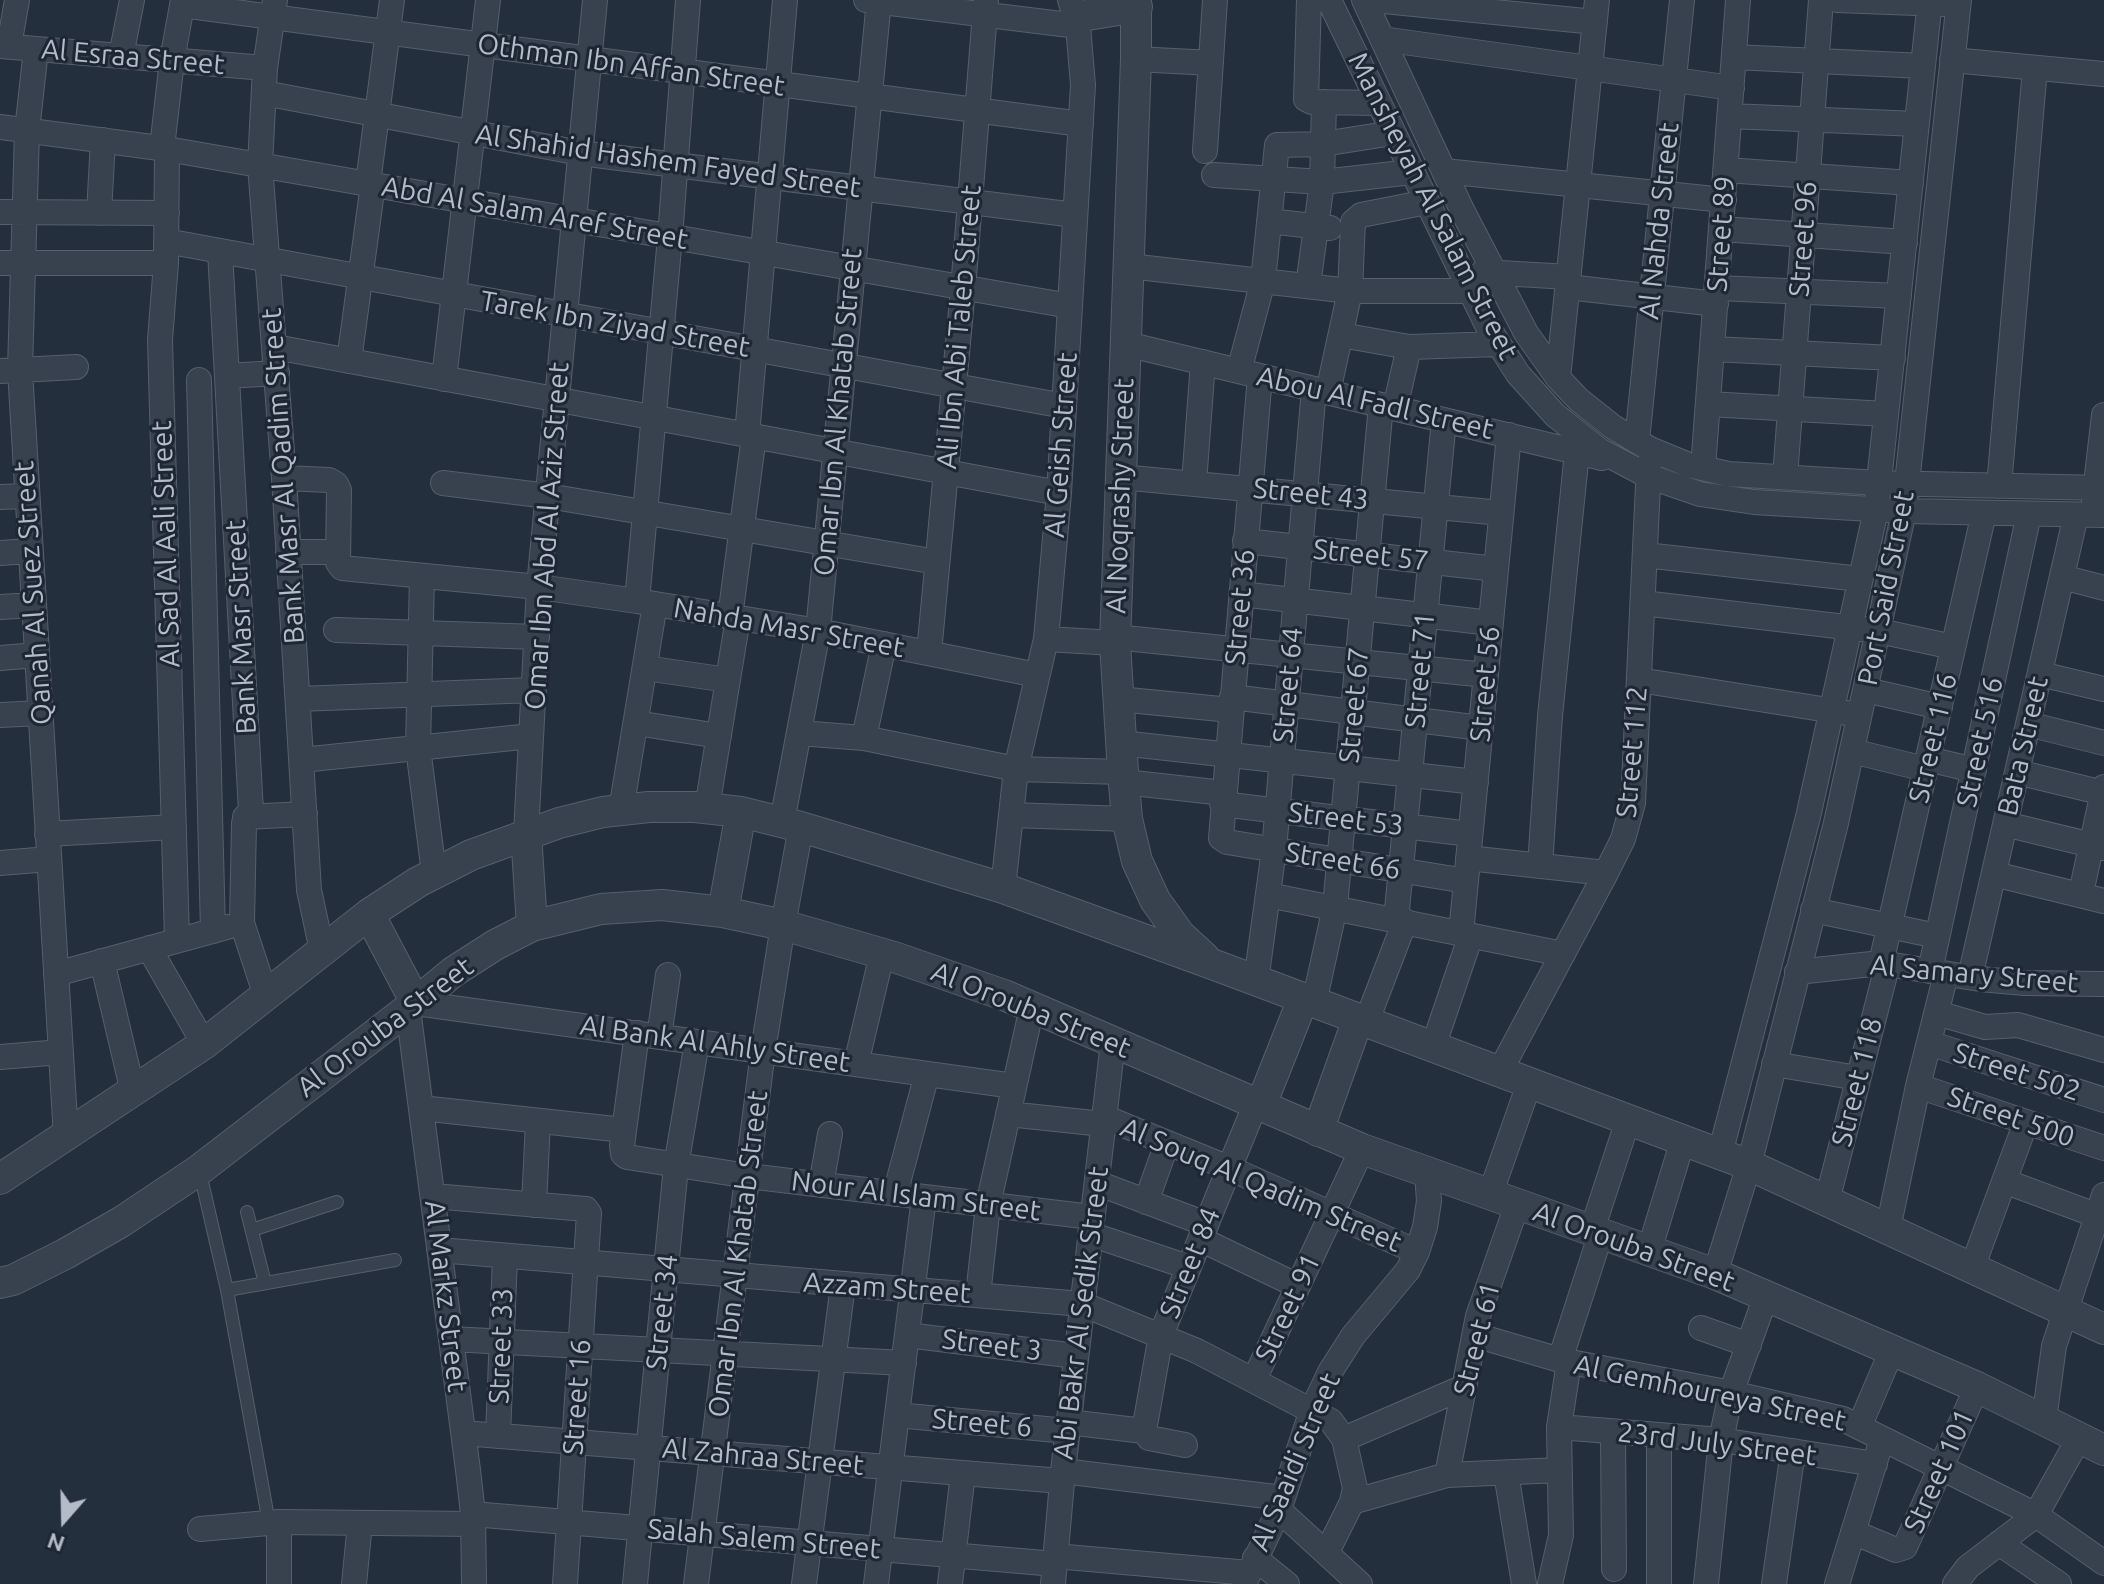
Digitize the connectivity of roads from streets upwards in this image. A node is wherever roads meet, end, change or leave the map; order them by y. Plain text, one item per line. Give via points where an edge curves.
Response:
1 (17, 0) edge
2 (132, 0) edge
3 (392, 0) edge
4 (488, 0) edge
5 (595, 0) edge
6 (688, 0) edge
7 (785, 0) edge
8 (1215, 0) edge
9 (1309, 0) edge
10 (1329, 0) edge
11 (1364, 0) edge
12 (1374, 0) edge
13 (1682, 0) edge
14 (1738, 0) edge
15 (1821, 0) edge
16 (1837, 0) edge
17 (874, 1) edge
18 (1930, 2) edge
19 (1959, 2) edge
20 (182, 3) edge
21 (1136, 4) edge
22 (986, 8) edge
23 (274, 9) edge
24 (1596, 11) edge
25 (1074, 14) edge
26 (387, 32) junction
27 (1382, 39) junction
28 (483, 45) junction
29 (4, 46) edge
30 (36, 49) junction
31 (121, 56) junction
32 (1734, 57) junction
33 (589, 59) junction
34 (1136, 59) junction
35 (172, 60) junction
36 (1952, 60) junction
37 (1816, 61) junction
38 (1211, 63) junction
39 (1923, 66) junction
40 (265, 68) junction
41 (1590, 68) junction
42 (2035, 68) junction
43 (684, 72) junction
44 (2104, 74) edge
45 (1674, 80) junction
46 (778, 84) junction
47 (1732, 88) junction
48 (264, 93) junction
49 (869, 96) junction
50 (1324, 102) junction
51 (1379, 103) junction
52 (977, 111) junction
53 (377, 115) junction
54 (1730, 116) junction
55 (1812, 119) junction
56 (1081, 124) junction
57 (1917, 124) junction
58 (0, 127) edge
59 (27, 131) junction
60 (473, 133) junction
61 (1393, 133) junction
62 (103, 140) junction
63 (1323, 144) junction
64 (165, 148) junction
65 (1205, 151) dead end
66 (580, 153) junction
67 (260, 165) junction
68 (676, 165) junction
69 (1726, 170) junction
70 (1444, 171) junction
71 (1412, 172) junction
72 (1214, 175) dead end
73 (1807, 176) junction
74 (770, 177) junction
75 (1273, 179) junction
76 (1322, 182) junction
77 (1911, 183) junction
78 (371, 184) junction
79 (1578, 185) junction
80 (860, 188) junction
81 (1662, 194) junction
82 (465, 200) junction
83 (1724, 200) junction
84 (970, 202) junction
85 (1427, 202) junction
86 (12, 212) edge
87 (99, 213) junction
88 (167, 213) junction
89 (1075, 215) junction
90 (573, 220) junction
91 (1269, 221) junction
92 (1316, 226) junction
93 (1722, 229) junction
94 (1352, 230) junction
95 (1803, 235) junction
96 (670, 237) junction
97 (1905, 242) junction
98 (220, 251) junction
99 (166, 252) junction
100 (763, 253) junction
101 (268, 260) junction
102 (12, 263) edge
103 (1129, 266) junction
104 (852, 269) junction
105 (1494, 272) junction
106 (361, 277) junction
107 (1465, 280) junction
108 (1263, 281) junction
109 (1568, 282) junction
110 (1308, 286) junction
111 (963, 289) junction
112 (1350, 291) junction
113 (1799, 292) junction
114 (454, 294) junction
115 (1717, 296) junction
116 (1899, 296) junction
117 (1651, 297) junction
118 (1070, 306) junction
119 (564, 315) junction
120 (662, 333) junction
121 (1341, 335) junction
122 (1126, 344) junction
123 (1499, 344) junction
124 (275, 347) junction
125 (1409, 347) junction
126 (1713, 349) junction
127 (755, 350) junction
128 (1794, 353) junction
129 (1893, 358) junction
130 (349, 361) junction
131 (1203, 362) junction
132 (843, 366) junction
133 (76, 367) dead end
134 (10, 371) edge
135 (277, 373) junction
136 (1249, 373) junction
137 (227, 376) junction
138 (1558, 378) junction
139 (444, 379) junction
140 (199, 380) dead end
141 (954, 386) junction
142 (1321, 390) junction
143 (556, 399) junction
144 (1708, 404) junction
145 (1064, 406) junction
146 (1388, 406) junction
147 (1790, 408) junction
148 (1886, 414) junction
149 (2104, 415) edge
150 (654, 418) junction
151 (1444, 420) junction
152 (1509, 435) junction
153 (750, 436) junction
154 (12, 443) edge
155 (1643, 445) junction
156 (835, 452) junction
157 (1577, 452) junction
158 (1624, 463) junction
159 (1703, 468) junction
160 (946, 473) junction
161 (1648, 476) junction
162 (1121, 477) junction
163 (1785, 477) junction
164 (284, 478) junction
165 (443, 483) dead end
166 (1194, 483) junction
167 (1879, 483) junction
168 (1907, 484) junction
169 (1999, 486) junction
170 (1250, 488) junction
171 (2099, 488) edge
172 (1059, 493) junction
173 (1305, 493) junction
174 (27, 496) junction
175 (548, 496) junction
176 (0, 497) edge
177 (1373, 500) junction
178 (1436, 507) junction
179 (1876, 510) junction
180 (1904, 511) junction
181 (645, 512) junction
182 (1501, 513) junction
183 (1984, 513) junction
184 (2029, 514) junction
185 (2091, 515) edge
186 (741, 529) junction
187 (1245, 541) junction
188 (826, 543) junction
189 (1300, 547) junction
190 (30, 551) junction
191 (288, 552) junction
192 (337, 552) junction
193 (0, 553) edge
194 (1368, 555) junction
195 (1645, 555) junction
196 (1430, 561) junction
197 (937, 562) junction
198 (1496, 569) junction
199 (422, 577) junction
200 (2062, 577) junction
201 (1860, 579) junction
202 (539, 587) junction
203 (2104, 588) edge
204 (1241, 594) junction
205 (1296, 601) junction
206 (646, 602) junction
207 (1643, 603) junction
208 (34, 605) junction
209 (0, 607) edge
210 (1363, 609) junction
211 (1425, 616) junction
212 (734, 617) junction
213 (1491, 623) junction
214 (1850, 628) junction
215 (336, 630) dead end
216 (818, 631) junction
217 (1879, 631) junction
218 (421, 633) junction
219 (537, 637) junction
220 (1046, 639) junction
221 (1115, 640) junction
222 (884, 644) junction
223 (1953, 647) junction
224 (1236, 649) junction
225 (929, 653) junction
226 (37, 655) junction
227 (1291, 655) junction
228 (0, 658) edge
229 (1358, 662) junction
230 (645, 668) junction
231 (1420, 668) junction
232 (2040, 674) junction
233 (1037, 675) junction
234 (1486, 675) junction
235 (728, 680) junction
236 (1639, 680) junction
237 (2104, 689) edge
238 (534, 690) junction
239 (1866, 690) junction
240 (420, 694) junction
241 (298, 699) junction
242 (1118, 699) junction
243 (1287, 703) junction
244 (1231, 704) junction
245 (1940, 707) junction
246 (1831, 710) junction
247 (1353, 712) junction
248 (40, 713) junction
249 (0, 715) edge
250 (1860, 715) junction
251 (1416, 720) junction
252 (636, 723) junction
253 (2028, 724) junction
254 (1481, 728) junction
255 (799, 733) junction
256 (531, 736) junction
257 (719, 736) junction
258 (864, 738) junction
259 (2104, 743) edge
260 (418, 748) junction
261 (1852, 751) junction
262 (1227, 755) junction
263 (302, 760) junction
264 (1282, 761) junction
265 (1926, 764) junction
266 (1122, 766) junction
267 (1348, 768) junction
268 (1016, 769) junction
269 (1974, 770) junction
270 (2017, 772) junction
271 (1410, 775) junction
272 (1476, 782) junction
273 (2104, 791) edge
274 (1223, 798) junction
275 (707, 808) junction
276 (621, 810) junction
277 (1277, 811) junction
278 (741, 812) junction
279 (305, 814) junction
280 (1011, 815) junction
281 (245, 817) junction
282 (1343, 818) junction
283 (1127, 819) junction
284 (792, 824) junction
285 (2005, 824) junction
286 (1405, 826) junction
287 (174, 827) junction
288 (1805, 828) junction
289 (526, 833) junction
290 (47, 834) junction
291 (1833, 834) junction
292 (1221, 838) joint
293 (2098, 847) edge
294 (1274, 850) junction
295 (1468, 857) junction
296 (49, 859) junction
297 (1339, 861) junction
298 (0, 863) edge
299 (1540, 866) junction
300 (1401, 870) junction
301 (434, 873) junction
302 (1606, 873) junction
303 (1994, 874) junction
304 (1003, 888) junction
305 (1268, 895) junction
306 (2092, 897) edge
307 (1335, 907) junction
308 (1813, 910) junction
309 (723, 912) junction
310 (369, 914) junction
311 (1401, 921) junction
312 (242, 923) junction
313 (783, 925) junction
314 (532, 926) junction
315 (1889, 926) junction
316 (213, 931) junction
317 (1466, 934) junction
318 (1937, 936) junction
319 (177, 939) junction
320 (149, 948) junction
321 (322, 951) junction
322 (882, 954) junction
323 (1563, 954) junction
324 (102, 961) junction
325 (1884, 963) junction
326 (1212, 964) junction
327 (56, 974) junction
328 (1949, 974) junction
329 (668, 975) dead end
330 (1256, 981) junction
331 (1794, 983) junction
332 (2104, 983) edge
333 (1763, 986) junction
334 (266, 996) junction
335 (1308, 1001) junction
336 (412, 1006) junction
337 (1032, 1007) junction
338 (1937, 1013) junction
339 (1362, 1021) junction
340 (648, 1035) junction
341 (697, 1042) junction
342 (1113, 1042) junction
343 (1929, 1043) junction
344 (204, 1044) junction
345 (1433, 1047) junction
346 (2104, 1050) edge
347 (763, 1051) junction
348 (61, 1052) junction
349 (0, 1057) edge
350 (856, 1064) junction
351 (1774, 1064) junction
352 (1499, 1073) junction
353 (927, 1074) junction
354 (1858, 1078) junction
355 (1529, 1084) junction
356 (1014, 1086) junction
357 (1918, 1086) junction
358 (133, 1092) junction
359 (2104, 1100) edge
360 (1258, 1104) junction
361 (421, 1108) junction
362 (1008, 1114) junction
363 (1104, 1120) junction
364 (1628, 1120) junction
365 (538, 1121) junction
366 (2026, 1122) junction
367 (624, 1130) junction
368 (1318, 1131) junction
369 (830, 1134) dead end
370 (66, 1137) junction
371 (1683, 1140) junction
372 (1167, 1143) junction
373 (2104, 1148) edge
374 (1362, 1149) junction
375 (1720, 1154) junction
376 (1749, 1165) junction
377 (676, 1166) junction
378 (1229, 1168) junction
379 (8, 1171) edge
380 (1427, 1174) junction
381 (748, 1176) junction
382 (2004, 1181) junction
383 (1097, 1183) junction
384 (821, 1185) junction
385 (895, 1194) junction
386 (433, 1196) junction
387 (924, 1197) junction
388 (1503, 1200) junction
389 (1827, 1201) junction
390 (1146, 1202) junction
391 (534, 1205) junction
392 (988, 1205) junction
393 (2102, 1209) edge
394 (1332, 1214) junction
395 (121, 1222) junction
396 (1091, 1226) junction
397 (1888, 1229) junction
398 (1203, 1232) junction
399 (1597, 1232) junction
400 (439, 1250) junction
401 (1649, 1251) junction
402 (1417, 1252) junction
403 (505, 1256) junction
404 (586, 1263) junction
405 (1188, 1267) junction
406 (1972, 1268) junction
407 (666, 1270) junction
408 (1715, 1274) junction
409 (735, 1276) junction
410 (0, 1283) edge
411 (843, 1285) junction
412 (1298, 1286) junction
413 (913, 1290) junction
414 (978, 1295) junction
415 (1766, 1296) junction
416 (0, 1304) edge
417 (1082, 1304) junction
418 (2064, 1310) junction
419 (1701, 1328) dead end
420 (2104, 1329) edge
421 (907, 1335) junction
422 (1161, 1335) junction
423 (1475, 1335) junction
424 (451, 1339) junction
425 (501, 1342) junction
426 (1749, 1345) junction
427 (580, 1346) junction
428 (658, 1350) junction
429 (1892, 1350) junction
430 (726, 1353) junction
431 (1076, 1356) junction
432 (833, 1359) junction
433 (1564, 1361) junction
434 (904, 1363) junction
435 (1254, 1380) junction
436 (1464, 1387) junction
437 (1977, 1387) junction
438 (1731, 1393) junction
439 (1312, 1410) junction
440 (897, 1415) junction
441 (2044, 1420) junction
442 (1860, 1425) junction
443 (1068, 1427) junction
444 (1559, 1427) junction
445 (1144, 1431) junction
446 (1613, 1432) junction
447 (463, 1433) junction
448 (1659, 1435) junction
449 (498, 1436) junction
450 (1883, 1438) junction
451 (1344, 1439) junction
452 (1721, 1440) junction
453 (574, 1442) junction
454 (2092, 1444) edge
455 (1185, 1445) dead end
456 (649, 1448) junction
457 (1793, 1451) junction
458 (713, 1453) junction
459 (820, 1461) junction
460 (1875, 1464) junction
461 (891, 1467) junction
462 (1941, 1467) junction
463 (1560, 1470) junction
464 (963, 1473) junction
465 (1506, 1473) junction
466 (1447, 1475) junction
467 (1062, 1476) junction
468 (1352, 1502) junction
469 (1281, 1504) junction
470 (2036, 1515) junction
471 (473, 1519) junction
472 (274, 1522) junction
473 (360, 1523) junction
474 (569, 1523) junction
475 (200, 1529) dead end
476 (640, 1529) junction
477 (1853, 1532) junction
478 (703, 1534) junction
479 (809, 1543) junction
480 (1999, 1543) junction
481 (880, 1549) junction
482 (1327, 1552) junction
483 (953, 1555) junction
484 (2104, 1563) edge
485 (1054, 1568) edge
486 (1614, 1569) dead end
487 (1249, 1572) edge
488 (1160, 1575) edge
489 (279, 1584) edge
490 (354, 1584) edge
491 (474, 1584) edge
492 (565, 1584) edge
493 (635, 1584) edge
494 (696, 1584) edge
495 (804, 1584) edge
496 (876, 1584) edge
497 (950, 1584) edge
498 (1287, 1584) edge
499 (1360, 1584) edge
500 (1524, 1584) edge
501 (1550, 1584) edge
502 (1659, 1584) edge
503 (1706, 1584) edge
504 (1774, 1584) edge
505 (1837, 1584) edge
506 (1955, 1584) edge
507 (2059, 1584) edge

1 - 29 street
2 - 31 street
3 - 26 street
4 - 28 street
5 - 33 street, Omar Ibn Abd Al Aziz Street
6 - 43 street
7 - 46 street
8 - 38 street
9 - 50 street via 1305,94 1312,102
10 - 51 street, Mansheyah Al Salam Street
11 - 27 street, Mansheyah Al Salam Street
12 - 24 street
13 - 45 street, Al Nahda Street
14 - 32 street, Street 89
15 - 37 street, Street 96
16 - 18 street
17 - 22 street
17 - 49 street, Omar Ibn Al Khatab Street
18 - 19 street
18 - 39 street, Port Said Street
19 - 36 street, Port Said Street
20 - 23 street, Othman Ibn Affan Street
20 - 35 street, Al Sad Al Aali Street
21 - 25 street
21 - 34 street, Al Noqrashy Street
22 - 25 street
22 - 52 street, Ali Ibn Abi Taleb Street
23 - 26 street, Othman Ibn Affan Street
23 - 40 street, Bank Masr Al Qadim Street
24 - 41 street
25 - 56 street, Al Geish Street via 1083,85
26 - 28 street, Othman Ibn Affan Street
26 - 53 street
27 - 41 street
27 - 70 street, Mansheyah Al Salam Street
28 - 33 street, Othman Ibn Affan Street
28 - 60 street
29 - 30 street, Al Esraa Street
30 - 31 street, Al Esraa Street
30 - 59 street, Qanah Al Suez Street
31 - 35 street, Al Esraa Street
32 - 37 street
32 - 47 street, Street 89
33 - 43 street, Othman Ibn Affan Street
33 - 66 street, Omar Ibn Abd Al Aziz Street
34 - 38 street
34 - 103 street, Al Noqrashy Street
35 - 40 street, Al Esraa Street
35 - 64 street, Al Sad Al Aali Street
36 - 42 street
36 - 168 street, Port Said Street
37 - 39 street
37 - 55 street, Street 96
38 - 65 street
39 - 57 street, Port Said Street
40 - 48 street, Bank Masr Al Qadim Street
41 - 45 street
41 - 79 street
42 - 44 street
42 - 169 street
43 - 46 street, Othman Ibn Affan Street
43 - 68 street
45 - 47 street
45 - 81 street, Al Nahda Street
46 - 49 street, Othman Ibn Affan Street
46 - 74 street
47 - 54 street, Street 89
48 - 53 street, Al Shahid Hashem Fayed Street
48 - 67 street, Bank Masr Al Qadim Street
49 - 52 street, Othman Ibn Affan Street
49 - 80 street, Omar Ibn Al Khatab Street
50 - 51 street
50 - 63 street
51 - 61 street, Mansheyah Al Salam Street
52 - 56 street, Othman Ibn Affan Street
52 - 84 street, Ali Ibn Abi Taleb Street
53 - 60 street, Al Shahid Hashem Fayed Street
53 - 78 street
54 - 55 street
54 - 69 street, Street 89
55 - 57 street
55 - 73 street, Street 96
56 - 89 street, Al Geish Street
57 - 77 street, Port Said Street
58 - 59 street, Abd Al Salam Aref Street
59 - 62 street, Abd Al Salam Aref Street
59 - 86 street, Qanah Al Suez Street
60 - 66 street, Al Shahid Hashem Fayed Street
60 - 82 street
61 - 63 street
61 - 71 street, Mansheyah Al Salam Street
62 - 64 street, Abd Al Salam Aref Street
62 - 87 street
63 - 75 street, Street 36 via 1277,145
63 - 76 street
64 - 67 street, Abd Al Salam Aref Street
64 - 88 street, Al Sad Al Aali Street
66 - 68 street, Al Shahid Hashem Fayed Street
66 - 90 street, Omar Ibn Abd Al Aziz Street
67 - 78 street, Abd Al Salam Aref Street
67 - 101 street, Bank Masr Al Qadim Street
68 - 74 street, Al Shahid Hashem Fayed Street
68 - 96 street
69 - 73 street
69 - 83 street, Street 89
70 - 79 street
70 - 105 street, Mansheyah Al Salam Street
71 - 76 street
71 - 85 street, Mansheyah Al Salam Street
72 - 75 street
73 - 77 street
73 - 95 street, Street 96
74 - 80 street, Al Shahid Hashem Fayed Street
74 - 100 street
75 - 76 street
75 - 91 street, Street 36
76 - 92 street
77 - 97 street, Port Said Street
78 - 82 street, Abd Al Salam Aref Street
78 - 106 street
79 - 81 street
79 - 109 street
80 - 84 street, Al Shahid Hashem Fayed Street
80 - 104 street, Omar Ibn Al Khatab Street
81 - 83 street
81 - 117 street, Al Nahda Street
82 - 90 street, Abd Al Salam Aref Street
82 - 114 street
83 - 93 street, Street 89
84 - 89 street, Al Shahid Hashem Fayed Street
84 - 111 street, Ali Ibn Abi Taleb Street
85 - 94 street via 1361,215
85 - 107 street, Mansheyah Al Salam Street
86 - 87 street
86 - 102 street, Qanah Al Suez Street
87 - 88 street
88 - 99 street, Al Sad Al Aali Street
89 - 118 street, Al Geish Street
90 - 96 street, Abd Al Salam Aref Street
90 - 119 street, Omar Ibn Abd Al Aziz Street
91 - 92 street
91 - 108 street, Street 36
92 - 94 street
92 - 110 street
93 - 95 street
93 - 115 street, Street 89
94 - 112 street, Street 64
95 - 97 street
95 - 113 street, Street 96
96 - 100 street, Abd Al Salam Aref Street
96 - 120 street
97 - 116 street, Port Said Street
98 - 99 street, Tarek Ibn Ziyad Street
98 - 101 street, Tarek Ibn Ziyad Street
98 - 137 street, Bank Masr Street
99 - 102 street, Tarek Ibn Ziyad Street
99 - 287 street, Al Sad Al Aali Street via 160,340
100 - 104 street, Abd Al Salam Aref Street
100 - 127 street
101 - 106 street, Tarek Ibn Ziyad Street
101 - 124 street, Bank Masr Al Qadim Street
102 - 134 street, Qanah Al Suez Street
103 - 108 street
103 - 122 street, Al Noqrashy Street
104 - 111 street, Abd Al Salam Aref Street
104 - 132 street, Omar Ibn Al Khatab Street
105 - 107 street
105 - 109 street
105 - 138 street, Mansheyah Al Salam Street via 1526,333
106 - 114 street, Tarek Ibn Ziyad Street
106 - 130 street
107 - 112 street
107 - 123 street, Mansheyah Al Salam Street
108 - 110 street
108 - 136 street, Street 36
109 - 117 street
109 - 138 street
110 - 112 street
111 - 118 street, Abd Al Salam Aref Street
111 - 141 street, Ali Ibn Abi Taleb Street
112 - 121 street, Street 64
113 - 115 street
113 - 116 street
113 - 128 street, Street 96
114 - 119 street, Tarek Ibn Ziyad Street
114 - 139 street
115 - 117 street
115 - 126 street, Street 89
116 - 129 street, Port Said Street
117 - 155 street, Al Nahda Street
118 - 145 street, Al Geish Street
119 - 120 street, Tarek Ibn Ziyad Street
119 - 143 street, Omar Ibn Abd Al Aziz Street
120 - 127 street, Tarek Ibn Ziyad Street
120 - 150 street
121 - 125 street
121 - 142 street, Street 64
122 - 131 street, Abou Al Fadl Street
122 - 162 street, Al Noqrashy Street
123 - 125 street
123 - 158 street, Mansheyah Al Salam Street via 1555,415
124 - 130 street
124 - 135 street, Bank Masr Al Qadim Street
125 - 146 street, Street 67
126 - 128 street
126 - 144 street, Street 89
127 - 132 street, Tarek Ibn Ziyad Street
127 - 153 street
128 - 129 street
128 - 147 street, Street 96
129 - 148 street, Port Said Street
130 - 139 street
131 - 136 street, Abou Al Fadl Street
131 - 166 street
132 - 141 street, Tarek Ibn Ziyad Street
132 - 156 street, Omar Ibn Al Khatab Street
133 - 134 street
134 - 154 street, Qanah Al Suez Street
135 - 137 street
135 - 164 street, Bank Masr Al Qadim Street
136 - 142 street, Abou Al Fadl Street
136 - 170 street, Street 36
137 - 281 street, Bank Masr Street via 251,811
138 - 155 street, Mansheyah Al Salam Street via 1613,427
139 - 143 street
140 - 316 street
141 - 145 street, Tarek Ibn Ziyad Street
141 - 160 street, Ali Ibn Abi Taleb Street
142 - 146 street, Abou Al Fadl Street
142 - 173 street, Street 64
143 - 150 street
143 - 175 street, Omar Ibn Abd Al Aziz Street
144 - 147 street
144 - 159 street, Street 89
145 - 172 street, Al Geish Street
146 - 151 street, Abou Al Fadl Street
146 - 177 street, Street 67
147 - 148 street
147 - 163 street, Street 96
148 - 167 street, Port Said Street
149 - 171 street, Bata Street
150 - 153 street
150 - 181 street
151 - 152 street, Abou Al Fadl Street
151 - 178 street, Street 71
152 - 157 street, Abou Al Fadl Street
152 - 182 street, Street 56
153 - 156 street
153 - 186 street
154 - 174 street, Qanah Al Suez Street
155 - 159 street, Mansheyah Al Salam Street
155 - 161 street, Street 112
156 - 160 street
156 - 188 street, Omar Ibn Al Khatab Street
157 - 158 street, Abou Al Fadl Street
157 - 299 street
158 - 161 street, Mansheyah Al Salam Street
159 - 163 street, Mansheyah Al Salam Street
160 - 172 street
160 - 197 street, Ali Ibn Abi Taleb Street
161 - 179 street, Mansheyah Al Salam Street via 1700,494
161 - 195 street, Street 112
162 - 166 street, Street 43
162 - 221 street, Al Noqrashy Street
163 - 167 street, Mansheyah Al Salam Street
164 - 191 street, Bank Masr Al Qadim Street
164 - 192 street via 336,484
165 - 175 street
166 - 170 street, Street 43
167 - 168 street, Mansheyah Al Salam Street
167 - 179 street, Port Said Street
168 - 169 street, Mansheyah Al Salam Street
168 - 180 street, Port Said Street
169 - 171 street, Mansheyah Al Salam Street
170 - 173 street, Street 43
170 - 187 street, Street 36
171 - 185 street, Bata Street
172 - 220 street, Al Geish Street
173 - 177 street, Street 43
173 - 189 street, Street 64
174 - 176 street
174 - 190 street, Qanah Al Suez Street
175 - 181 street
175 - 202 street, Omar Ibn Abd Al Aziz Street
177 - 178 street, Street 43
177 - 194 street, Street 67
178 - 182 street, Street 43
178 - 196 street, Street 71
179 - 180 street, Mansheyah Al Salam Street
179 - 201 street, Port Said Street
180 - 183 street, Mansheyah Al Salam Street
180 - 217 street, Port Said Street
181 - 186 street
181 - 206 street
182 - 198 street, Street 56
183 - 184 street, Mansheyah Al Salam Street
183 - 223 street, Street 116
184 - 185 street, Mansheyah Al Salam Street
184 - 269 street, Street 516
185 - 200 street, Bata Street
186 - 188 street
186 - 212 street
187 - 189 street, Street 57
187 - 204 street, Street 36
188 - 197 street
188 - 216 street, Omar Ibn Al Khatab Street
189 - 194 street, Street 57
189 - 205 street, Street 64
190 - 193 street
190 - 208 street, Qanah Al Suez Street
191 - 192 street
191 - 241 street, Bank Masr Al Qadim Street
192 - 199 street, Nahda Masr Street via 342,568
194 - 196 street, Street 57
194 - 210 street, Street 67
195 - 201 street
195 - 207 street, Street 112
196 - 198 street, Street 57
196 - 211 street, Street 71
197 - 225 street, Ali Ibn Abi Taleb Street
198 - 213 street, Street 56
199 - 202 street, Nahda Masr Street
199 - 218 street
200 - 203 street
200 - 232 street, Bata Street
201 - 214 street, Port Said Street
202 - 206 street, Nahda Masr Street
202 - 219 street, Omar Ibn Abd Al Aziz Street
204 - 205 street
204 - 224 street, Street 36
205 - 210 street
205 - 227 street, Street 64
206 - 212 street, Nahda Masr Street
206 - 230 street
207 - 214 street
207 - 236 street, Street 112
208 - 209 street
208 - 226 street, Qanah Al Suez Street
210 - 211 street
210 - 229 street, Street 67
211 - 213 street
211 - 231 street, Street 71
212 - 216 street, Nahda Masr Street
212 - 235 street
213 - 234 street, Street 56
214 - 217 street
214 - 246 street, Port Said Street
215 - 218 street
216 - 222 street, Nahda Masr Street
216 - 255 street, Omar Ibn Al Khatab Street
217 - 223 street
217 - 239 street, Port Said Street
218 - 219 street
218 - 240 street
219 - 238 street, Omar Ibn Abd Al Aziz Street
220 - 221 street
220 - 233 street, Al Geish Street
221 - 224 street
221 - 242 street, Al Noqrashy Street
222 - 225 street, Nahda Masr Street
222 - 258 street
223 - 245 street, Street 116
224 - 227 street
224 - 244 street, Street 36
225 - 233 street, Nahda Masr Street
226 - 228 street
226 - 248 street, Qanah Al Suez Street
227 - 229 street
227 - 243 street, Street 64
229 - 231 street
229 - 247 street, Street 67
230 - 235 street
230 - 252 street
231 - 234 street
231 - 251 street, Street 71
232 - 237 street
232 - 253 street, Bata Street
233 - 268 street, Al Geish Street
234 - 254 street, Street 56
235 - 257 street
236 - 246 street
236 - 302 street, Street 112 via 1633,803
238 - 240 street
238 - 256 street, Omar Ibn Abd Al Aziz Street
239 - 245 street
239 - 250 street, Port Said Street
240 - 241 street
240 - 260 street
241 - 263 street, Bank Masr Al Qadim Street
242 - 244 street
242 - 266 street, Al Noqrashy Street
243 - 244 street
243 - 247 street
243 - 264 street, Street 64
244 - 262 street, Street 36
245 - 265 street, Street 116
246 - 250 street
246 - 288 street, Port Said Street
247 - 251 street
247 - 267 street, Street 67
248 - 249 street
248 - 290 street, Qanah Al Suez Street
250 - 261 street, Port Said Street
251 - 254 street
251 - 271 street, Street 71
252 - 257 street
252 - 276 street
253 - 259 street
253 - 270 street, Bata Street
254 - 272 street, Street 56
255 - 258 street
255 - 284 street, Omar Ibn Al Khatab Street
256 - 260 street
256 - 289 street, Omar Ibn Abd Al Aziz Street
257 - 275 street
258 - 268 street
260 - 263 street
260 - 301 street
261 - 265 street
261 - 291 street, Port Said Street
262 - 264 street
262 - 266 street
262 - 274 street, Street 36
263 - 279 street, Bank Masr Al Qadim Street
264 - 267 street
264 - 277 street, Street 64
265 - 269 street
265 - 315 street, Street 116
266 - 268 street
266 - 274 street, Street 53
266 - 283 street, Al Noqrashy Street
267 - 271 street
267 - 282 street, Street 67
268 - 280 street, Al Geish Street
269 - 318 street, Street 516
270 - 273 street
270 - 285 street, Bata Street
271 - 272 street
271 - 286 street, Street 71
272 - 295 street, Street 56
273 - 293 street
274 - 277 street, Street 53
274 - 292 street, Street 36
275 - 276 street
275 - 278 street
276 - 289 street
277 - 282 street, Street 53
277 - 294 street, Street 64
278 - 284 street
278 - 309 street
279 - 281 street
279 - 321 street, Bank Masr Al Qadim Street via 309,890
280 - 283 street
280 - 304 street, Al Geish Street
281 - 312 street, Bank Masr Street
282 - 286 street, Street 53
282 - 297 street, Street 67
283 - 326 street, Al Noqrashy Street via 1137,861 1155,900 1180,935
284 - 304 street
284 - 313 street, Omar Ibn Al Khatab Street
285 - 293 street
285 - 303 street, Bata Street
286 - 295 street, Street 53
286 - 300 street, Street 71
287 - 290 street
287 - 319 street, Al Sad Al Aali Street
288 - 291 street
288 - 333 street, Port Said Street
289 - 301 street
289 - 314 street
290 - 296 street, Qanah Al Suez Street
291 - 308 street, Port Said Street
292 - 294 street, Street 66
293 - 306 street
294 - 297 street, Street 66
294 - 305 street, Street 64
295 - 299 street
295 - 300 street, Street 66
295 - 317 street, Street 56
296 - 298 street
296 - 327 street, Qanah Al Suez Street
297 - 300 street, Street 66
297 - 307 street, Street 67
299 - 302 street
300 - 311 street, Street 71
301 - 310 street
302 - 323 street, Street 112
303 - 306 street
303 - 328 street, Bata Street
304 - 326 street
305 - 307 street
305 - 330 street, Street 64
307 - 311 street
307 - 335 street, Street 67
308 - 315 street
308 - 331 street, Port Said Street
309 - 313 street, Al Orouba Street
309 - 314 street, Al Orouba Street via 662,905 601,909
310 - 321 street
310 - 336 street
311 - 317 street
311 - 339 street, Street 71
312 - 316 street
312 - 334 street, Bank Masr Street
313 - 322 street, Al Orouba Street
313 - 347 street, Omar Ibn Al Khatab Street
314 - 336 street, Al Orouba Street via 453,972
315 - 318 street
315 - 325 street, Street 116
316 - 319 street
317 - 323 street
317 - 345 street, Street 56
318 - 328 street, Street 516
319 - 320 street
320 - 324 street
320 - 344 street
321 - 334 street
322 - 337 street, Al Orouba Street
322 - 350 street
323 - 352 street, Street 112
324 - 327 street
324 - 358 street
325 - 328 street, Al Samary Street
325 - 331 street, Al Samary Street
325 - 354 street, Street 118
326 - 330 street
327 - 348 street, Qanah Al Suez Street
328 - 332 street, Al Samary Street via 2025,983
328 - 338 street
329 - 340 street
330 - 335 street
331 - 333 street
331 - 351 street, Port Said Street
333 - 375 street, Port Said Street
334 - 344 street
335 - 339 street
335 - 360 street
336 - 340 street, Al Bank Al Ahly Street
336 - 361 street, Al Markz Street
336 - 395 street, Al Orouba Street via 199,1170
337 - 342 street, Al Orouba Street
337 - 356 street
338 - 343 street
338 - 346 street via 1985,1027 2018,1025
339 - 345 street
339 - 368 street
340 - 341 street, Al Bank Al Ahly Street
340 - 367 street
341 - 347 street, Al Bank Al Ahly Street
341 - 377 street, Street 34
342 - 360 street, Al Orouba Street
342 - 363 street, Abi Bakr Al Sedik Street
343 - 357 street
343 - 359 street, Street 502
344 - 358 street
345 - 352 street
347 - 350 street, Al Bank Al Ahly Street
347 - 381 street, Omar Ibn Al Khatab Street
348 - 349 street
348 - 370 street, Qanah Al Suez Street
350 - 353 street, Al Bank Al Ahly Street
351 - 354 street
351 - 376 street, Port Said Street
352 - 355 street
353 - 356 street, Al Bank Al Ahly Street
353 - 385 street
354 - 389 street, Street 118
355 - 364 street
355 - 388 street, Street 61
356 - 362 street
357 - 366 street, Street 500
357 - 397 street
358 - 370 street
360 - 368 street, Al Orouba Street
360 - 378 street, Street 84
361 - 365 street
361 - 386 street, Al Markz Street
362 - 363 street, Al Souq Al Qadim Street
362 - 392 street
363 - 372 street, Al Souq Al Qadim Street
363 - 383 street, Abi Bakr Al Sedik Street
364 - 371 street
364 - 399 street
365 - 367 street
365 - 391 street
366 - 373 street, Street 500
366 - 382 street
367 - 377 street, Nour Al Islam Street via 627,1157
368 - 374 street, Al Orouba Street
369 - 384 street
370 - 379 street
371 - 375 street
371 - 401 street
372 - 378 street, Al Souq Al Qadim Street
372 - 390 street
374 - 380 street, Al Orouba Street
374 - 394 street, Street 91
375 - 376 street
376 - 389 street
376 - 408 street, Port Said Street
377 - 381 street, Nour Al Islam Street
377 - 407 street, Street 34
378 - 394 street, Al Souq Al Qadim Street
378 - 398 street, Street 84
380 - 388 street, Al Orouba Street
380 - 402 street, Al Saaidi Street via 1429,1201
381 - 384 street, Nour Al Islam Street
381 - 409 street, Omar Ibn Al Khatab Street
382 - 393 street
382 - 406 street
383 - 390 street
383 - 396 street, Abi Bakr Al Sedik Street
384 - 385 street, Nour Al Islam Street
385 - 387 street, Nour Al Islam Street
386 - 391 street
386 - 400 street, Al Markz Street
387 - 392 street, Nour Al Islam Street
387 - 413 street
388 - 399 street, Al Orouba Street
388 - 423 street, Street 61
389 - 397 street
390 - 398 street
391 - 404 street, Street 16 via 588,1211
392 - 396 street, Nour Al Islam Street
392 - 414 street
393 - 418 street
394 - 402 street, Al Souq Al Qadim Street
394 - 412 street, Street 91
395 - 410 street, Al Orouba Street
395 - 416 street via 100,1250
396 - 405 street, Nour Al Islam Street
396 - 417 street, Abi Bakr Al Sedik Street
397 - 406 street
398 - 405 street, Street 84
398 - 412 street
399 - 401 street, Al Orouba Street
399 - 433 street
400 - 403 street, Azzam Street
400 - 424 street, Al Markz Street
401 - 408 street, Al Orouba Street
402 - 439 street, Al Saaidi Street via 1353,1336
403 - 404 street, Azzam Street
403 - 425 street, Street 33
404 - 407 street, Azzam Street
404 - 427 street, Street 16
405 - 422 street, Street 84
406 - 418 street
407 - 409 street, Azzam Street
407 - 428 street, Street 34
408 - 415 street, Al Orouba Street
409 - 411 street, Azzam Street
409 - 430 street, Omar Ibn Al Khatab Street
411 - 413 street, Azzam Street
411 - 432 street
412 - 435 street, Street 91
413 - 414 street, Azzam Street
413 - 421 street
414 - 417 street, Azzam Street
415 - 426 street
415 - 429 street, Al Orouba Street
417 - 422 street, Azzam Street
417 - 431 street, Abi Bakr Al Sedik Street
418 - 420 street
418 - 441 street
419 - 426 street
421 - 431 street, Street 3
421 - 434 street
422 - 435 street, Azzam Street
422 - 445 street, Street 84
423 - 433 street, Al Gemhoureya Street
423 - 436 street, Street 61
424 - 425 street
424 - 447 street, Al Markz Street
425 - 427 street
425 - 449 street, Street 33
426 - 438 street
427 - 428 street
427 - 453 street, Street 16
428 - 430 street
428 - 456 street, Street 34
429 - 437 street, Al Orouba Street
429 - 442 street
430 - 432 street
430 - 458 street, Omar Ibn Al Khatab Street
431 - 443 street, Abi Bakr Al Sedik Street
432 - 434 street
432 - 459 street
433 - 438 street, Al Gemhoureya Street
433 - 444 street
434 - 440 street
435 - 439 street, Azzam Street
436 - 451 street
436 - 466 street, Street 61
437 - 441 street, Al Orouba Street
437 - 462 street, Street 101
438 - 442 street, Al Gemhoureya Street
438 - 452 street
439 - 451 street, Azzam Street via 1331,1421
439 - 469 street, Al Saaidi Street
440 - 443 street, Street 6
440 - 461 street
441 - 454 street, Al Orouba Street
442 - 450 street, Al Gemhoureya Street
443 - 445 street, Street 6
443 - 467 street, Abi Bakr Al Sedik Street
444 - 446 street, 23rd July Street
444 - 463 street
445 - 455 street, Street 6 via 1149,1438
446 - 448 street, 23rd July Street
446 - 486 street
447 - 449 street, Al Zahraa Street
447 - 471 street, Al Markz Street
448 - 452 street, 23rd July Street
448 - 502 street
449 - 453 street, Al Zahraa Street
450 - 460 street
450 - 462 street, Al Gemhoureya Street
451 - 468 street via 1354,1478
452 - 457 street, 23rd July Street
452 - 503 street
453 - 456 street, Al Zahraa Street
453 - 474 street, Street 16
454 - 470 street
456 - 458 street, Al Zahraa Street
456 - 476 street, Street 34
457 - 460 street, 23rd July Street
457 - 504 street
458 - 459 street, Al Zahraa Street
458 - 478 street, Omar Ibn Al Khatab Street
459 - 461 street, Al Zahraa Street
459 - 479 street
460 - 477 street
461 - 464 street, Al Zahraa Street
461 - 481 street
462 - 470 street, Al Gemhoureya Street
462 - 477 street, Street 101 via 1902,1549
463 - 465 street
463 - 501 street via 1561,1535
464 - 467 street, Al Zahraa Street
464 - 483 street
465 - 466 street
465 - 500 street
466 - 468 street
467 - 469 street, Al Zahraa Street
467 - 485 street, Abi Bakr Al Sedik Street
468 - 482 street
469 - 482 street
469 - 487 street, Al Saaidi Street
470 - 480 street
470 - 484 street, Al Gemhoureya Street
471 - 473 street, Salah Salem Street
471 - 474 street, Salah Salem Street
471 - 491 street, Al Markz Street
472 - 473 street, Salah Salem Street
472 - 475 street, Salah Salem Street
472 - 489 street
473 - 490 street
474 - 476 street, Salah Salem Street
474 - 492 street, Street 16
476 - 478 street, Salah Salem Street
476 - 493 street, Street 34
477 - 505 street
478 - 479 street, Salah Salem Street
478 - 494 street, Omar Ibn Al Khatab Street
479 - 481 street, Salah Salem Street
479 - 495 street
480 - 506 street
480 - 507 street
481 - 483 street, Salah Salem Street
481 - 496 street
482 - 499 street
483 - 485 street, Salah Salem Street
483 - 497 street
485 - 488 street, Salah Salem Street
487 - 488 street, Salah Salem Street
487 - 498 street

